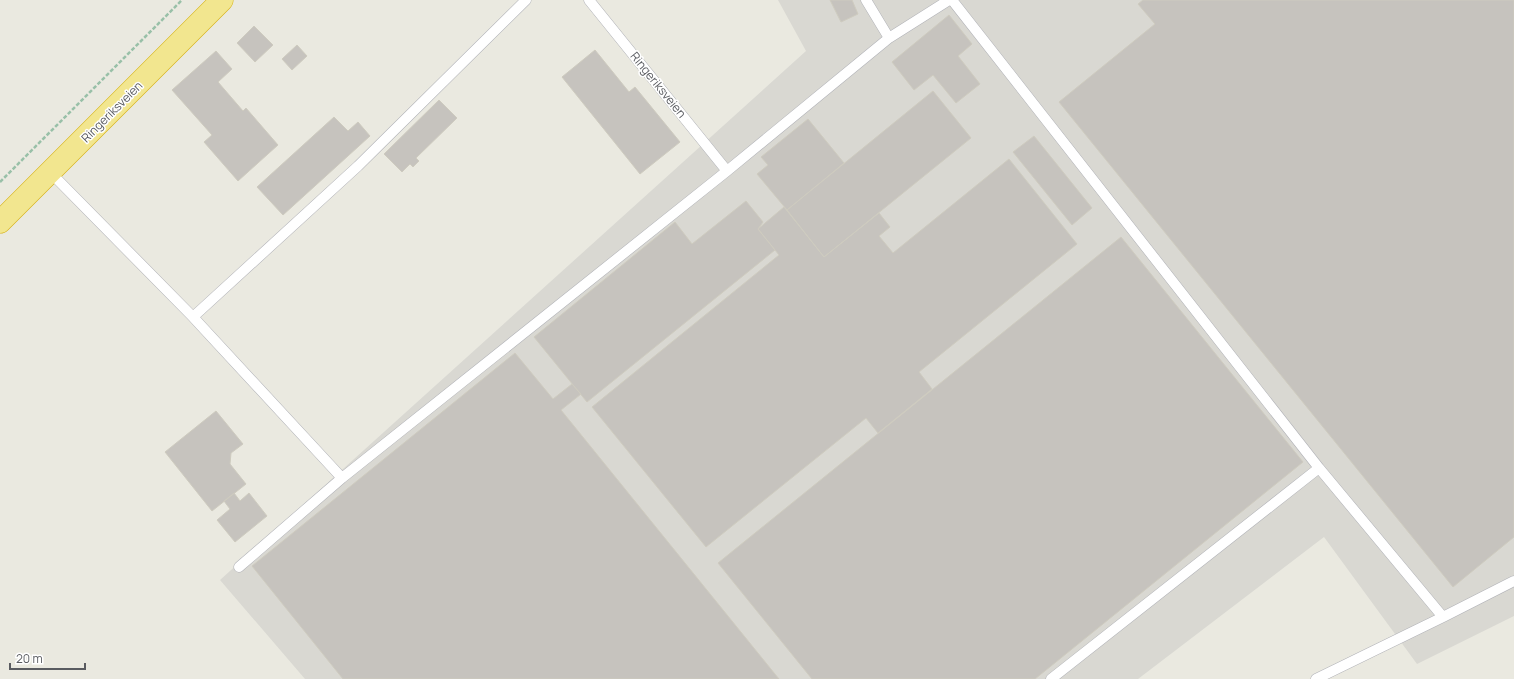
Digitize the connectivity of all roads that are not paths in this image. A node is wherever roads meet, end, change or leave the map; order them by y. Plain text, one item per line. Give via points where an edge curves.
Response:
1 (222, 0) edge
2 (526, 0) edge
3 (590, 0) edge
4 (866, 0) edge
5 (949, 0) edge
6 (952, 0) edge
7 (889, 38) junction
8 (727, 170) junction
9 (51, 173) junction
10 (0, 222) edge
11 (193, 317) junction
12 (1319, 468) junction
13 (342, 478) junction
14 (239, 568) dead end
15 (1514, 581) edge
16 (1443, 617) junction
17 (1051, 679) edge
18 (1316, 679) edge

1 - 9 highway, Ringeriksveien
2 - 11 lane via 358,166
3 - 8 lane, Ringeriksveien
4 - 7 lane
5 - 7 lane
6 - 12 lane
7 - 8 lane
8 - 13 lane
9 - 10 highway, Ringeriksveien
9 - 11 lane
11 - 13 lane
12 - 16 lane
12 - 17 lane
13 - 14 lane
15 - 16 lane
16 - 18 lane

